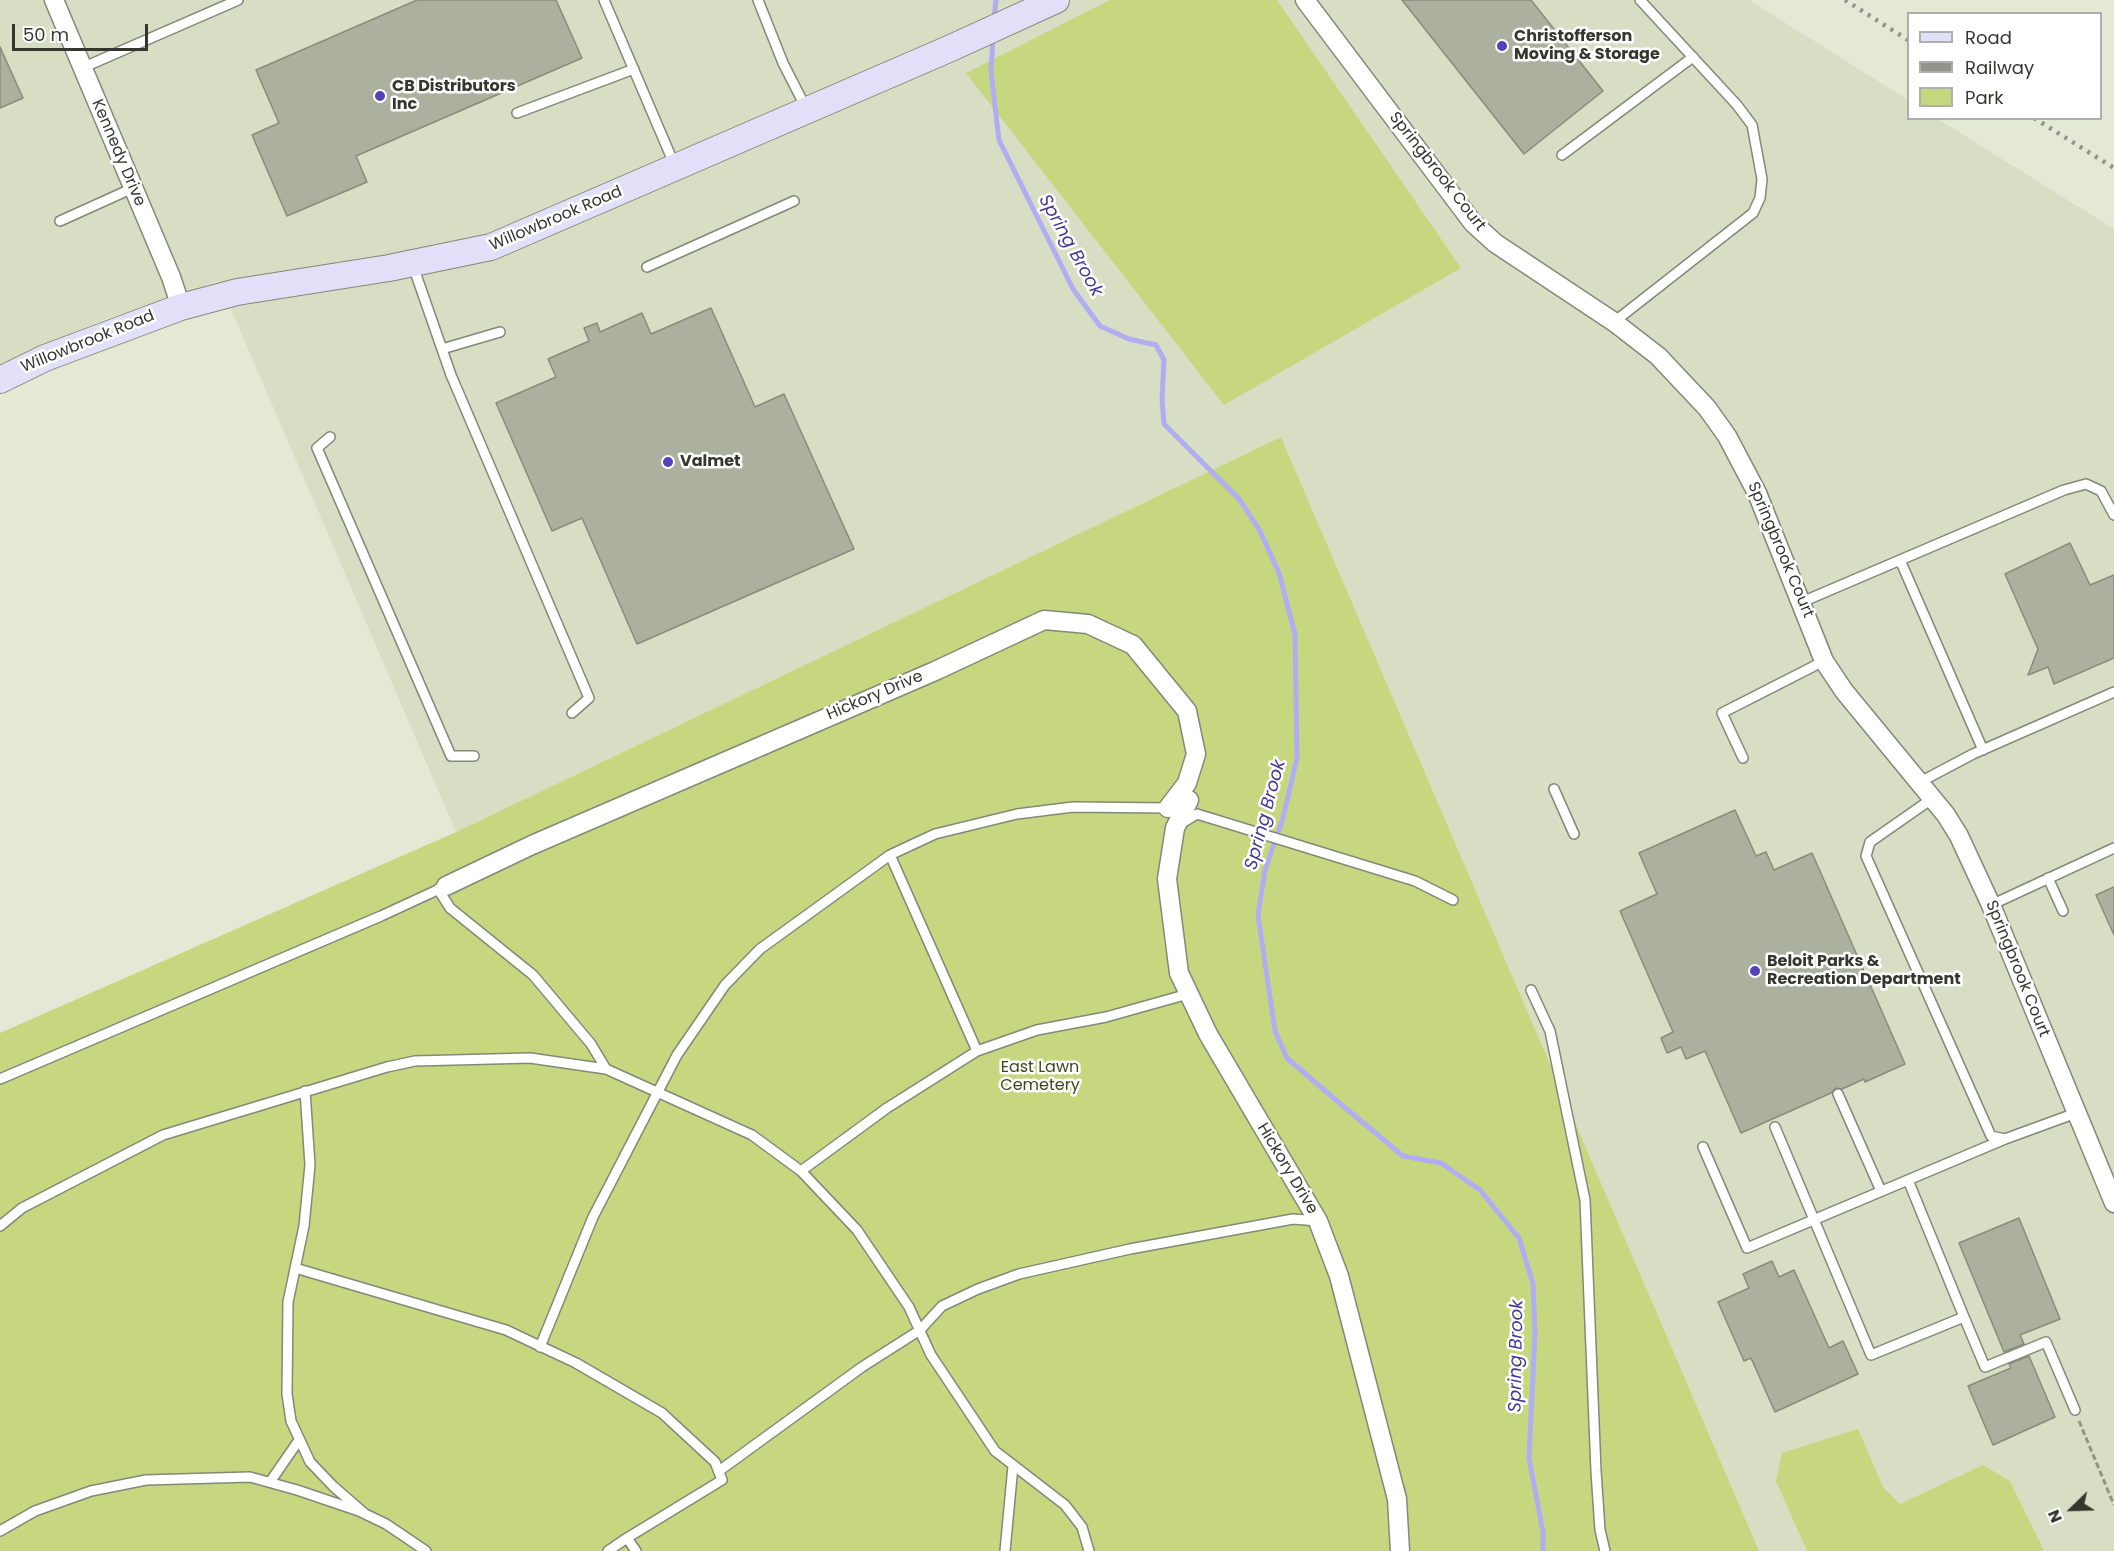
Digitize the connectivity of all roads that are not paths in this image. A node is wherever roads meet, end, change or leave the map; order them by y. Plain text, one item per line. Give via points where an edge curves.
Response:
1 (54, 0) edge
2 (238, 0) edge
3 (604, 0) edge
4 (758, 0) edge
5 (1056, 0) edge
6 (1305, 0) edge
7 (1641, 0) edge
8 (1693, 57) junction
9 (82, 68) junction
10 (634, 69) junction
11 (807, 111) junction
12 (517, 113) dead end
13 (1562, 155) dead end
14 (676, 168) junction
15 (133, 188) junction
16 (794, 201) dead end
17 (60, 221) dead end
18 (412, 264) junction
19 (647, 267) dead end
20 (180, 307) junction
21 (1614, 322) junction
22 (500, 332) dead end
23 (442, 350) junction
24 (0, 380) edge
25 (330, 437) dead end
26 (2114, 515) edge
27 (1900, 560) junction
28 (1802, 602) junction
29 (1824, 661) junction
30 (2114, 692) edge
31 (572, 713) dead end
32 (1983, 750) junction
33 (474, 756) dead end
34 (1743, 758) dead end
35 (1920, 782) junction
36 (1554, 789) dead end
37 (1933, 798) junction
38 (1189, 800) dead end
39 (1168, 808) joint
40 (1174, 828) junction
41 (1574, 834) dead end
42 (2114, 848) edge
43 (890, 855) junction
44 (2048, 878) junction
45 (442, 887) junction
46 (1453, 900) dead end
47 (1991, 905) junction
48 (2063, 910) dead end
49 (1531, 990) dead end
50 (1188, 994) junction
51 (977, 1051) junction
52 (606, 1069) junction
53 (0, 1079) edge
54 (305, 1091) junction
55 (657, 1091) junction
56 (1838, 1094) dead end
57 (2076, 1113) junction
58 (1775, 1127) dead end
59 (2005, 1139) junction
60 (1703, 1147) dead end
61 (801, 1171) junction
62 (1908, 1180) junction
63 (1881, 1191) junction
64 (2113, 1199) edge
65 (1814, 1219) junction
66 (1318, 1221) junction
67 (0, 1226) edge
68 (295, 1268) junction
69 (1965, 1317) junction
70 (920, 1330) junction
71 (540, 1347) junction
72 (2075, 1410) road end
73 (299, 1440) junction
74 (1013, 1466) junction
75 (718, 1471) junction
76 (270, 1482) junction
77 (365, 1514) junction
78 (0, 1531) edge
79 (627, 1538) junction
80 (426, 1551) edge
81 (608, 1551) edge
82 (636, 1551) edge
83 (1005, 1551) edge
84 (1089, 1551) edge
85 (1400, 1551) edge
86 (1605, 1551) edge

1 - 9 street, Kennedy Drive
2 - 9 lane
3 - 10 lane
4 - 11 lane
5 - 11 street, Willowbrook Road
6 - 21 street, Springbrook Court via 1473,223 1495,243
7 - 8 lane
8 - 13 lane
8 - 21 lane via 1752,125 1761,170 1760,198 1753,213
9 - 15 street, Kennedy Drive
10 - 12 lane
10 - 14 lane
11 - 14 street, Willowbrook Road
14 - 18 street, Willowbrook Road via 490,247
15 - 17 lane
15 - 20 street, Kennedy Drive
16 - 19 lane
18 - 20 street, Willowbrook Road via 237,292
18 - 23 lane
20 - 24 street, Willowbrook Road via 107,332
21 - 28 street, Springbrook Court via 1686,383 1727,436 1757,493
22 - 23 lane
23 - 31 lane via 589,698
25 - 33 lane via 317,448 451,756
26 - 27 lane via 2101,491 2086,484
27 - 28 lane
27 - 32 lane
28 - 29 street, Springbrook Court
29 - 34 lane via 1722,712
29 - 35 street, Springbrook Court
30 - 32 lane
32 - 35 lane
35 - 37 street, Springbrook Court
36 - 41 lane
37 - 47 street, Springbrook Court via 1959,836
37 - 59 lane via 1870,842 1866,856 1991,1136
38 - 40 street, Hickory Drive
39 - 43 lane via 1073,807 1017,814 935,834
39 - 45 street, Hickory Drive via 1187,783 1196,754 1187,711 1133,645 1088,624 1044,620
40 - 46 lane via 1197,814 1415,881
40 - 50 street, Hickory Drive via 1167,879 1179,973
42 - 44 lane
43 - 51 lane
43 - 55 lane via 760,949 725,985
44 - 47 lane
44 - 48 lane
45 - 52 lane via 450,908 533,975 591,1044
45 - 53 lane
47 - 57 street, Springbrook Court
49 - 86 lane via 1550,1031 1585,1200 1596,1471
50 - 51 lane via 1106,1017 1036,1030
50 - 66 street, Hickory Drive
51 - 61 lane via 887,1108
52 - 54 lane via 530,1058 415,1061
52 - 55 lane
54 - 67 lane via 163,1135 22,1208
54 - 68 lane via 310,1165
55 - 61 lane via 752,1135
55 - 71 lane via 593,1217
56 - 63 lane
57 - 59 lane
57 - 64 street, Springbrook Court
58 - 65 lane
59 - 62 lane
60 - 65 lane via 1747,1248
61 - 70 lane via 857,1230
62 - 63 lane
62 - 69 lane
63 - 65 lane
65 - 69 lane via 1871,1355
66 - 70 lane via 1293,1220 1029,1271 942,1306
66 - 85 street, Hickory Drive via 1339,1276 1373,1398 1397,1499
68 - 71 lane via 486,1324
68 - 73 lane via 288,1302 287,1394
69 - 72 lane via 1985,1367 2046,1342
70 - 74 lane via 931,1354 994,1451
70 - 75 lane
71 - 75 lane via 662,1413 715,1462
73 - 76 lane
73 - 77 lane via 310,1462
74 - 83 lane
74 - 84 lane via 1065,1505 1082,1527
75 - 79 lane via 722,1480
76 - 77 lane
76 - 78 lane via 250,1477 146,1480 80,1495 35,1511
77 - 80 lane
79 - 81 lane
79 - 82 lane

